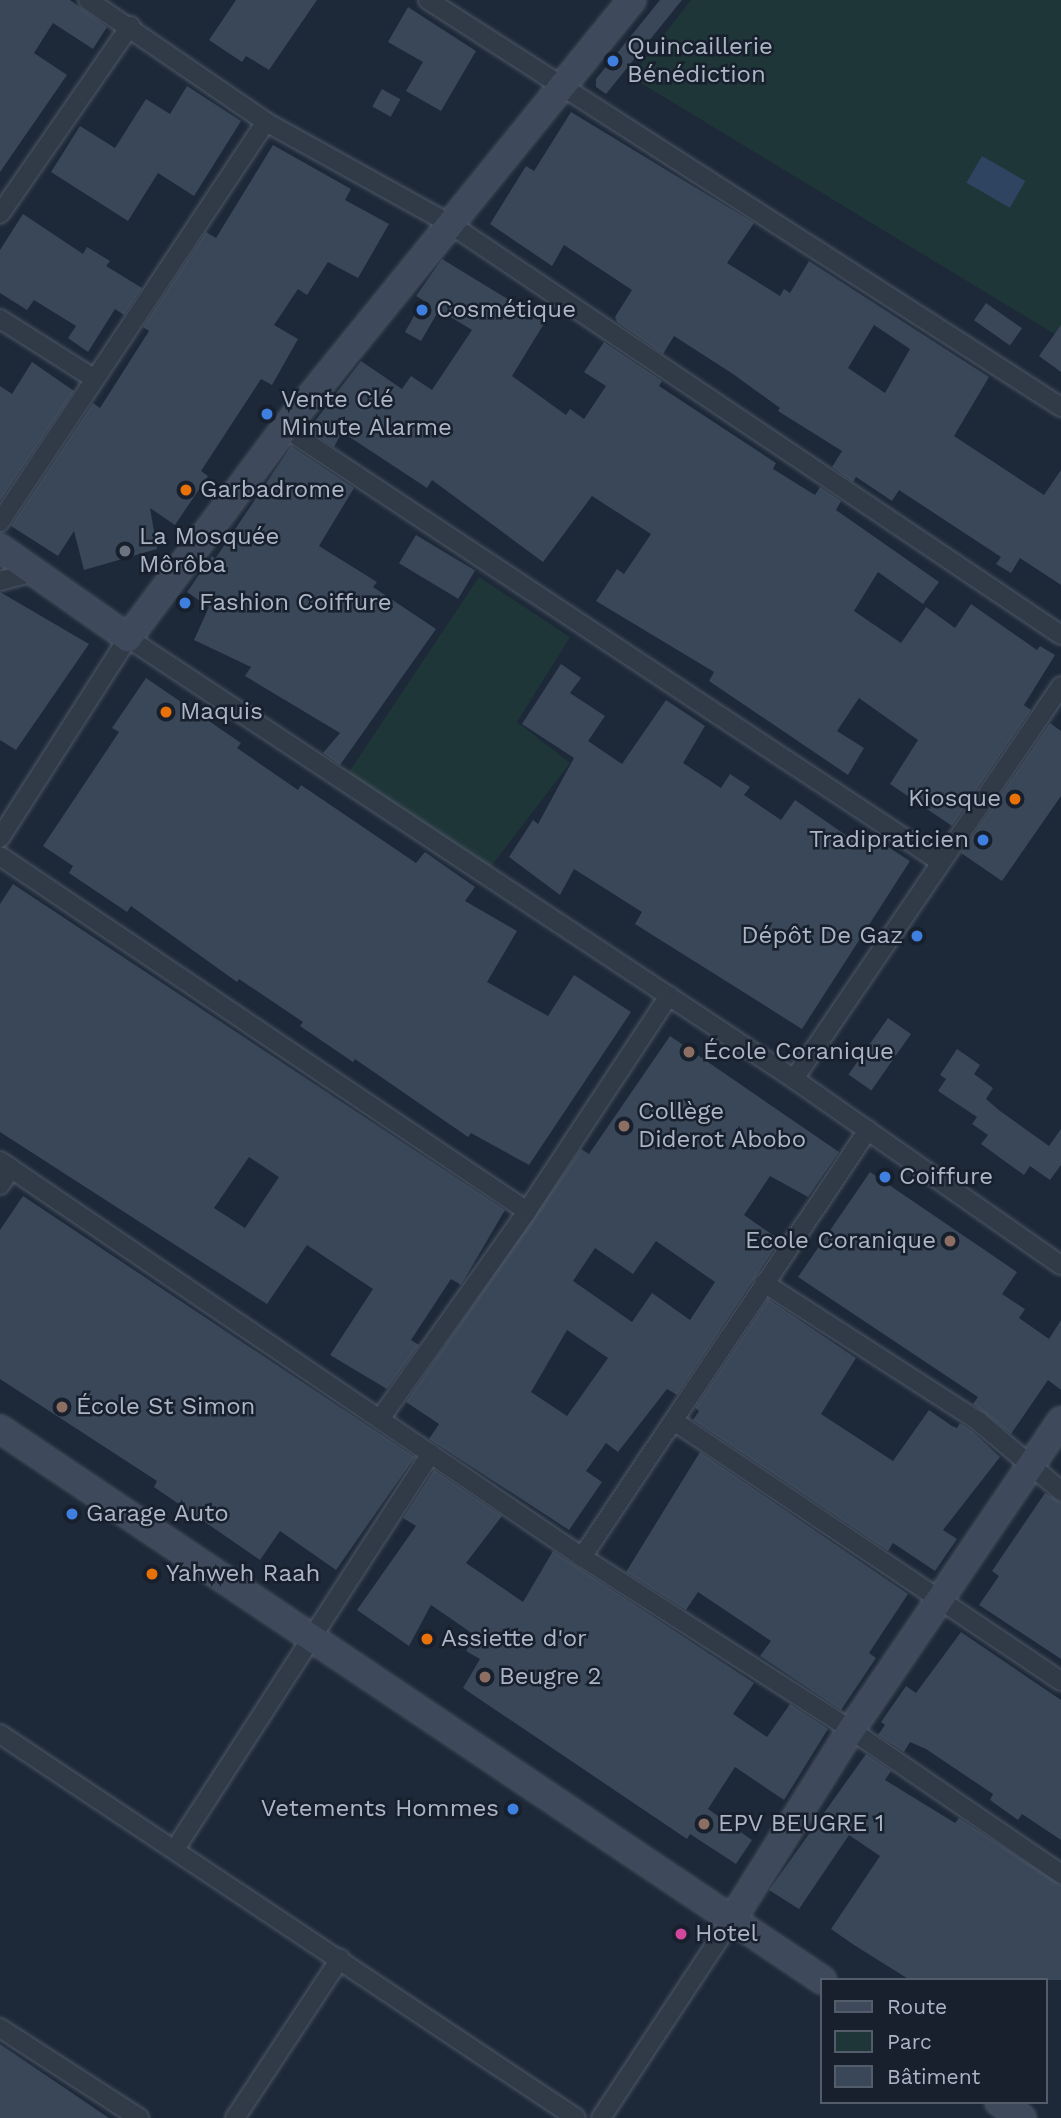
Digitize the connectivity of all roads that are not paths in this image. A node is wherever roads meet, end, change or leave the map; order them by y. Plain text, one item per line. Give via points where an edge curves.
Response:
1 (88, 0) edge
2 (632, 0) edge
3 (439, 3) edge
4 (130, 26) junction
5 (561, 89) junction
6 (267, 122) junction
7 (0, 214) edge
8 (450, 224) junction
9 (0, 319) edge
10 (95, 379) junction
11 (1061, 407) edge
12 (285, 428) junction
13 (0, 522) edge
14 (0, 548) edge
15 (33, 572) junction
16 (0, 581) edge
17 (1061, 635) edge
18 (128, 638) junction
19 (1058, 698) edge
20 (0, 838) edge
21 (0, 856) edge
22 (939, 861) junction
23 (669, 996) junction
24 (794, 1079) junction
25 (867, 1130) junction
26 (6, 1164) edge
27 (0, 1185) edge
28 (527, 1211) junction
29 (1061, 1265) edge
30 (764, 1283) junction
31 (380, 1419) junction
32 (674, 1420) junction
33 (1061, 1421) edge
34 (0, 1429) edge
35 (431, 1454) junction
36 (1032, 1467) junction
37 (1061, 1491) edge
38 (582, 1557) junction
39 (942, 1600) junction
40 (313, 1639) junction
41 (1061, 1681) edge
42 (851, 1730) junction
43 (0, 1734) edge
44 (175, 1849) junction
45 (1061, 1874) edge
46 (733, 1919) junction
47 (340, 1959) junction
48 (820, 1979) edge
49 (0, 2028) edge
50 (1002, 2104) edge
51 (139, 2118) edge
52 (235, 2118) edge
53 (576, 2118) edge
54 (601, 2118) edge
55 (1022, 2118) edge

1 - 4 street
2 - 5 street
3 - 5 street
4 - 6 street
4 - 7 street
5 - 8 street
5 - 11 street
6 - 8 street
6 - 10 street
8 - 12 street
8 - 17 street
9 - 10 street
10 - 13 street
12 - 18 street
12 - 22 street
14 - 15 street
15 - 16 street
15 - 18 street
18 - 20 street
18 - 23 street
19 - 22 street
21 - 28 street
22 - 24 street
23 - 24 street
23 - 28 street
24 - 25 street
25 - 29 street
25 - 30 street
26 - 27 street
26 - 31 street
28 - 31 street
30 - 32 street
30 - 36 street via 978,1421
31 - 35 street
32 - 38 street
32 - 39 street
33 - 36 street
34 - 40 street
35 - 38 street
35 - 40 street
36 - 37 street
36 - 39 street
38 - 42 street
39 - 41 street
39 - 42 street
40 - 44 street
40 - 46 street
42 - 45 street
42 - 46 street
43 - 44 street
44 - 47 street
46 - 48 street
46 - 54 street
47 - 52 street
47 - 53 street
49 - 51 street
50 - 55 street

